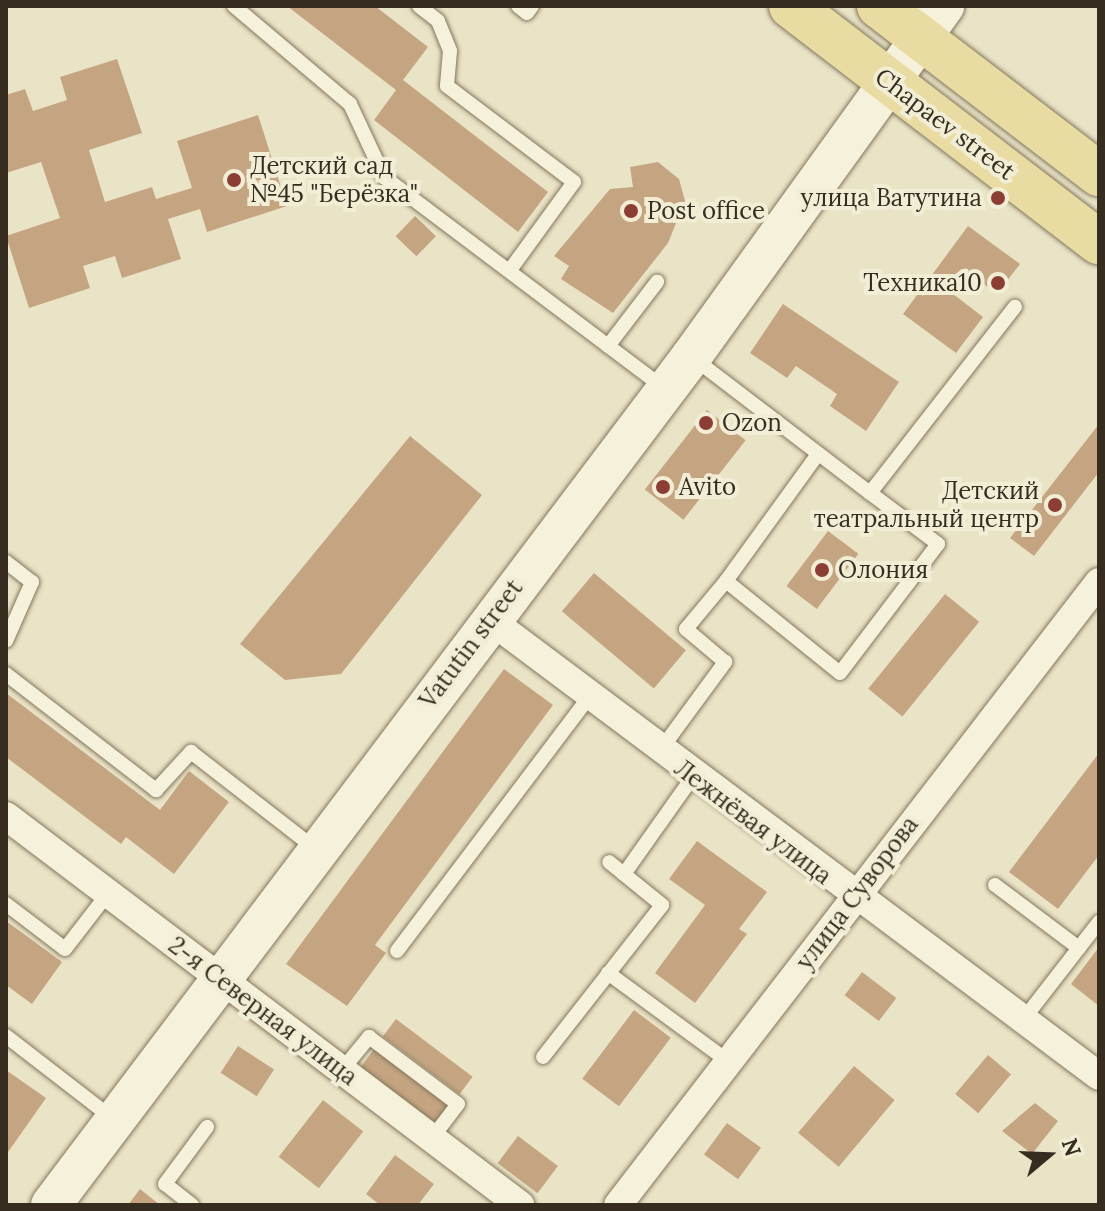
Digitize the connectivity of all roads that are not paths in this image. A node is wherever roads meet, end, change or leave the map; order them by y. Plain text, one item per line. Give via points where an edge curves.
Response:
1 (234, 6) edge
2 (419, 6) edge
3 (518, 6) edge
4 (532, 6) edge
5 (791, 6) edge
6 (879, 6) edge
7 (932, 22) edge
8 (889, 82) junction
9 (1099, 174) edge
10 (1099, 242) edge
11 (510, 270) junction
12 (657, 282) dead end
13 (1015, 307) dead end
14 (608, 346) junction
15 (691, 357) junction
16 (667, 389) junction
17 (818, 454) junction
18 (870, 493) junction
19 (6, 562) edge
20 (726, 581) junction
21 (1099, 582) edge
22 (489, 619) junction
23 (6, 641) edge
24 (6, 674) edge
25 (589, 697) junction
26 (659, 753) junction
27 (692, 778) junction
28 (6, 816) edge
29 (317, 850) junction
30 (609, 862) dead end
31 (624, 874) junction
32 (995, 885) dead end
33 (109, 892) junction
34 (853, 896) junction
35 (6, 904) edge
36 (1099, 922) edge
37 (1079, 948) junction
38 (397, 951) dead end
39 (608, 973) junction
40 (222, 980) junction
41 (1023, 1020) junction
42 (6, 1036) edge
43 (543, 1057) dead end
44 (729, 1062) junction
45 (342, 1070) junction
46 (1099, 1076) edge
47 (115, 1120) junction
48 (207, 1127) dead end
49 (432, 1138) junction
50 (51, 1205) edge
51 (192, 1205) edge
52 (520, 1205) edge
53 (618, 1205) edge

1 - 11 lane via 350,104 384,177
2 - 11 lane via 438,21 450,51 447,86 574,182
3 - 4 lane via 527,13
5 - 8 main road, Chapaev street
6 - 7 main road
7 - 8 main road, Vatutin street
7 - 9 main road
8 - 10 main road, Chapaev street
8 - 15 main road, Vatutin street
11 - 14 lane
12 - 14 lane
13 - 18 lane
14 - 16 lane
15 - 16 main road, Vatutin street
15 - 17 lane
16 - 22 main road, Vatutin street
17 - 18 lane
17 - 20 lane
18 - 20 lane via 938,544 840,673
19 - 23 lane via 32,582
20 - 26 lane via 686,629 725,662
21 - 34 street, улица Суворова
22 - 25 street, Лежнёвая улица
22 - 29 main road, Vatutin street
24 - 29 lane via 156,790 191,752
25 - 26 street, Лежнёвая улица
25 - 38 lane
26 - 27 street, Лежнёвая улица
27 - 31 lane
27 - 34 street, Лежнёвая улица
28 - 33 street, 2-я Северная улица
29 - 40 main road, Vatutin street
30 - 31 lane
31 - 39 lane via 662,905
32 - 37 lane
33 - 35 lane via 65,949
33 - 40 street, 2-я Северная улица
34 - 41 street, Лежнёвая улица
34 - 44 street, улица Суворова
36 - 37 lane
37 - 41 lane
39 - 43 lane
39 - 44 lane
40 - 45 street, 2-я Северная улица
40 - 47 main road, Vatutin street
41 - 46 street, Лежнёвая улица
42 - 47 lane
44 - 53 street, улица Суворова
45 - 49 street, 2-я Северная улица
45 - 49 lane via 369,1037 420,1075 458,1104
47 - 50 main road, Vatutin street
48 - 51 lane via 165,1184
49 - 52 street, 2-я Северная улица

